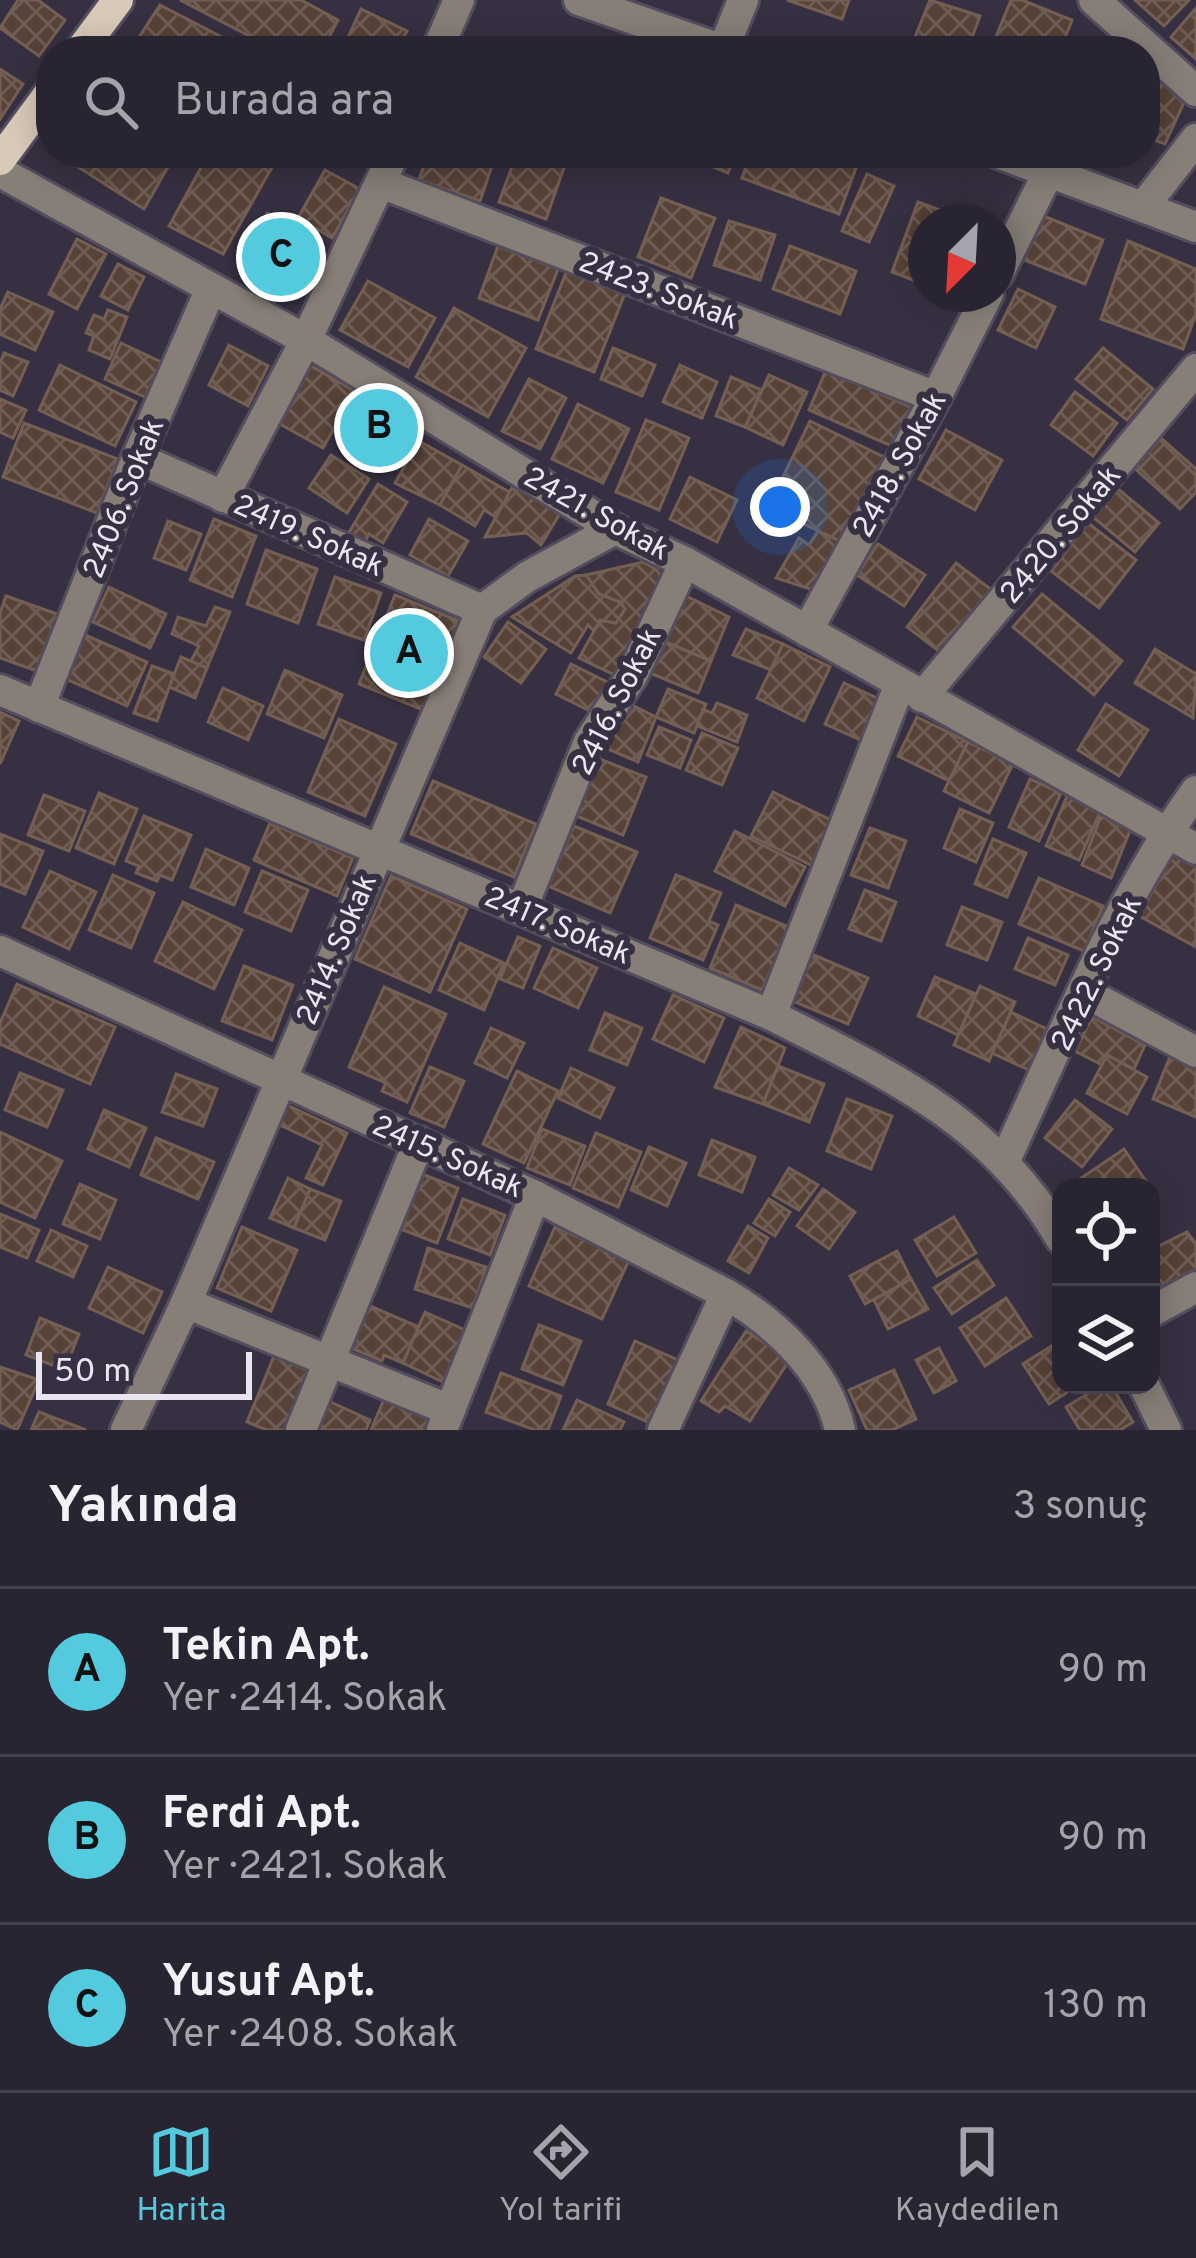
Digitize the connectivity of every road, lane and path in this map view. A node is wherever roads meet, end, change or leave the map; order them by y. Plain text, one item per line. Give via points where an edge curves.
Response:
1 (118, 0) edge
2 (459, 0) edge
3 (579, 0) edge
4 (743, 0) edge
5 (1094, 0) edge
6 (91, 36) edge
7 (443, 36) edge
8 (683, 36) edge
9 (729, 36) edge
10 (1134, 36) edge
11 (1160, 59) edge
12 (1196, 91) edge
13 (36, 111) edge
14 (1196, 139) edge
15 (0, 160) edge
16 (388, 168) edge
17 (1038, 168) edge
18 (0, 172) edge
19 (1049, 172) junction
20 (381, 183) junction
21 (1143, 207) junction
22 (1196, 227) edge
23 (1016, 238) edge
24 (210, 291) junction
25 (979, 312) edge
26 (306, 340) junction
27 (1196, 369) edge
28 (936, 398) junction
29 (137, 458) junction
30 (223, 497) junction
31 (615, 529) junction
32 (685, 562) junction
33 (482, 610) junction
34 (807, 632) junction
35 (0, 690) edge
36 (911, 690) junction
37 (39, 707) junction
38 (1196, 791) edge
39 (1167, 832) junction
40 (1196, 849) edge
41 (377, 852) junction
42 (522, 908) junction
43 (0, 951) edge
44 (1084, 992) junction
45 (771, 1015) junction
46 (1196, 1052) edge
47 (280, 1082) junction
48 (418, 1142) junction
49 (1005, 1160) junction
50 (535, 1196) junction
51 (1052, 1224) edge
52 (1196, 1287) edge
53 (726, 1294) junction
54 (186, 1303) junction
55 (1160, 1307) edge
56 (331, 1361) junction
57 (1148, 1394) edge
58 (446, 1420) edge
59 (126, 1430) edge
60 (301, 1430) edge
61 (663, 1430) edge
62 (840, 1430) edge
63 (1166, 1430) edge

1 - 6 main road
2 - 7 street
3 - 8 street
4 - 9 street
5 - 10 street
11 - 12 street
13 - 15 main road
14 - 21 street
16 - 20 street
17 - 19 street
18 - 24 street, 2421. Sokak
19 - 21 street
19 - 23 street
20 - 26 street
20 - 28 street, 2423. Sokak
21 - 22 street
24 - 26 street, 2421. Sokak
24 - 29 street, 2406. Sokak
25 - 28 street, 2418. Sokak
26 - 30 street
26 - 31 street, 2421. Sokak
27 - 36 street, 2420. Sokak
28 - 34 street, 2418. Sokak
29 - 30 street, 2419. Sokak
29 - 37 street, 2406. Sokak
30 - 33 street, 2419. Sokak
31 - 32 street, 2421. Sokak
31 - 33 street
32 - 34 street, 2421. Sokak
32 - 42 street, 2416. Sokak via 632,676 590,742
33 - 41 street, 2414. Sokak
34 - 36 street, 2421. Sokak
35 - 37 street, 2417. Sokak
36 - 39 street, 2421. Sokak
36 - 45 street, 2420. Sokak
37 - 41 street, 2417. Sokak
38 - 39 street, 2422. Sokak
39 - 40 street, 2421. Sokak
39 - 44 street, 2422. Sokak
41 - 42 street, 2417. Sokak
41 - 47 street, 2414. Sokak
42 - 45 street, 2417. Sokak
43 - 47 street, 2415. Sokak
44 - 46 street
44 - 49 street, 2422. Sokak
45 - 49 street, 2417. Sokak via 937,1105
47 - 48 street, 2415. Sokak
47 - 54 street, 2414. Sokak
48 - 50 street, 2415. Sokak
48 - 56 street
49 - 51 street, 2417. Sokak
50 - 53 street, 2415. Sokak
50 - 58 street
52 - 55 street
53 - 61 street
53 - 62 street, 2415. Sokak via 781,1334 813,1371
54 - 56 street
54 - 59 street, 2414. Sokak
56 - 58 street
56 - 60 street
57 - 63 street

